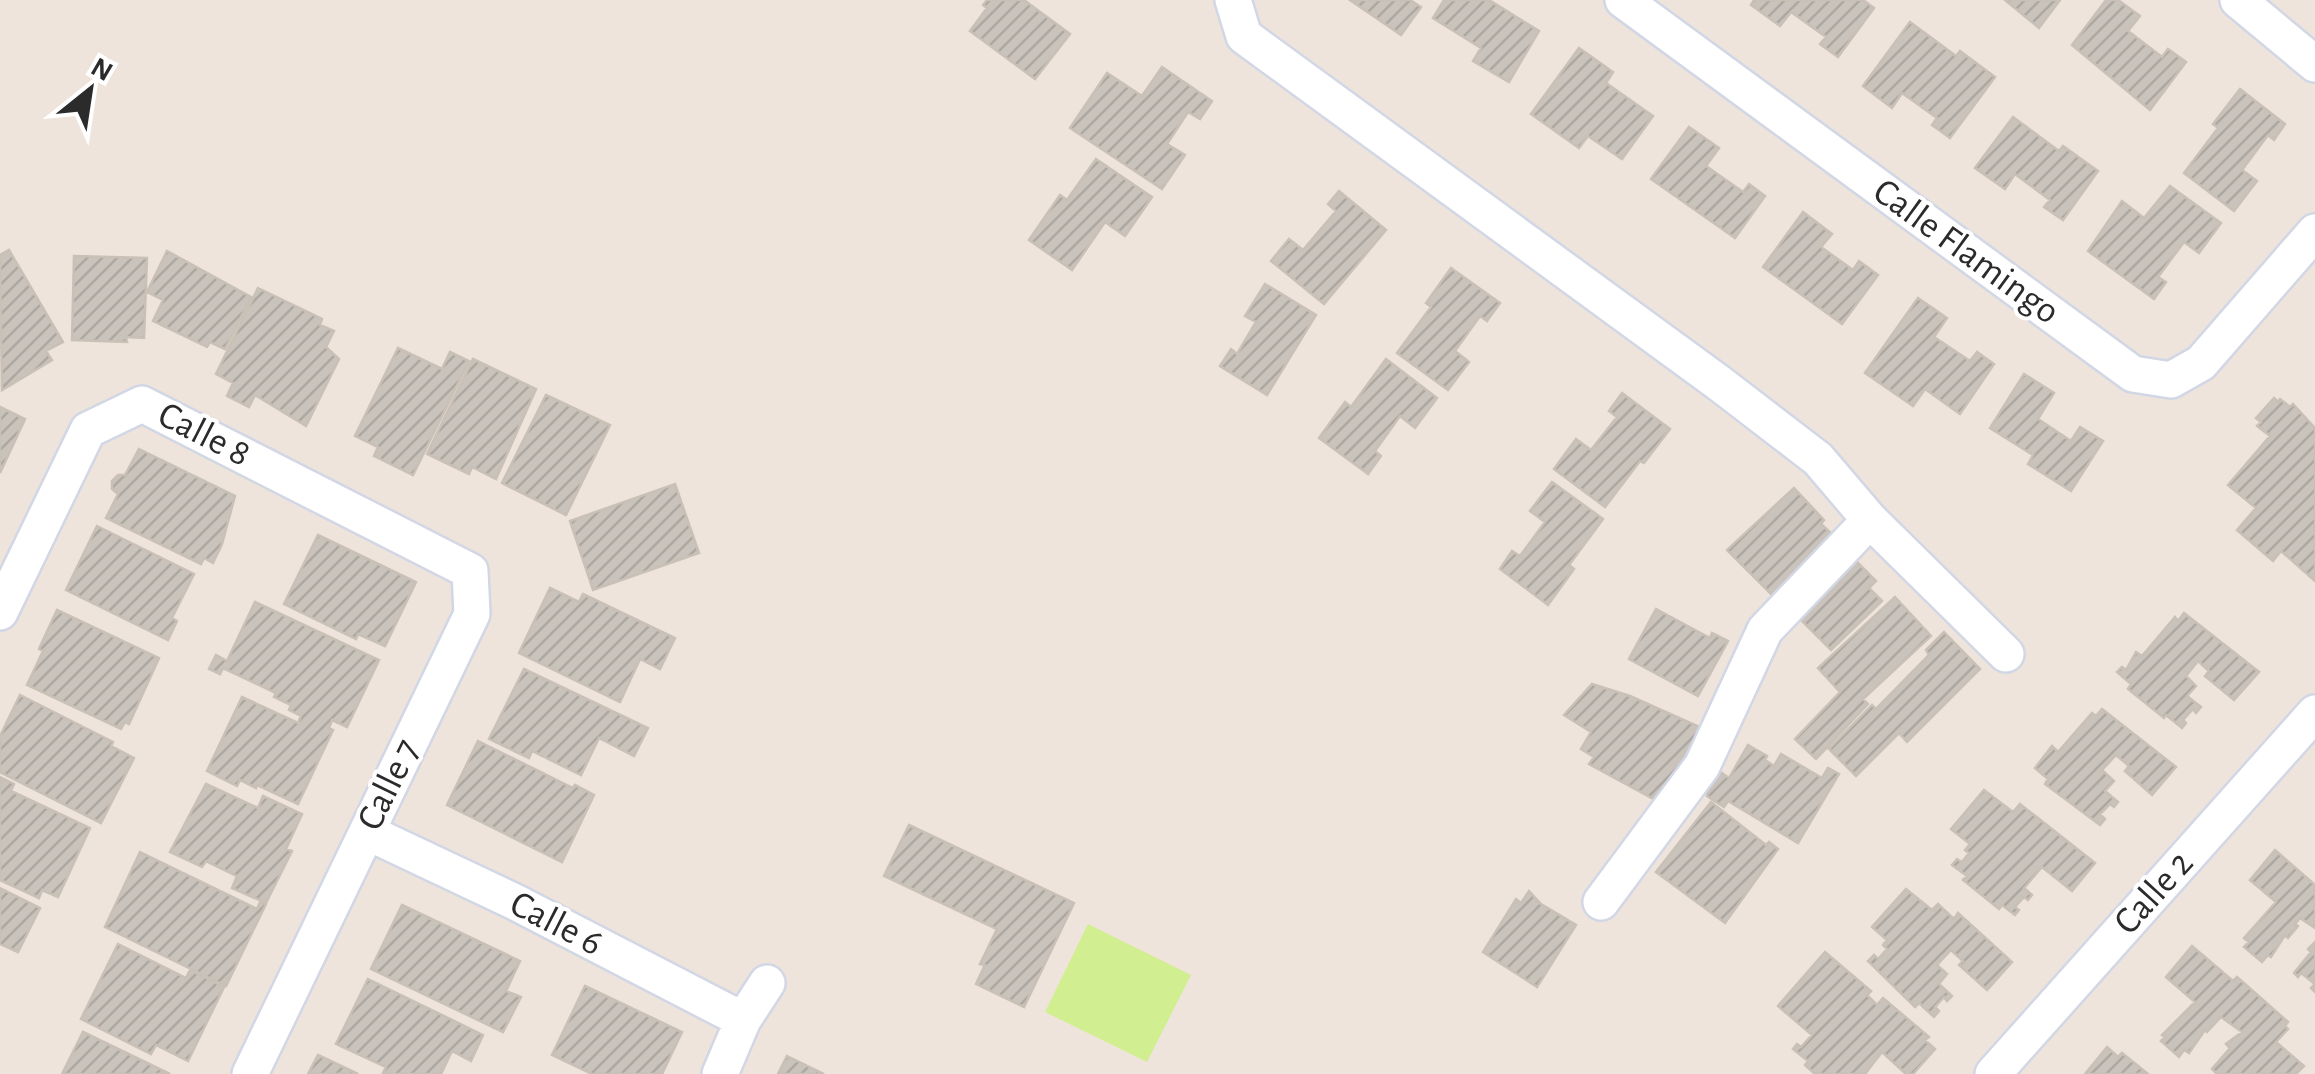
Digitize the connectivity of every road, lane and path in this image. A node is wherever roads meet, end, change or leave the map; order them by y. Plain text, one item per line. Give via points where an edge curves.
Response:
1 (1233, 0) edge
2 (1624, 0) edge
3 (2238, 0) edge
4 (2315, 64) edge
5 (2306, 242) edge
6 (1870, 520) junction
7 (392, 531) joint
8 (0, 612) edge
9 (2006, 654) dead end
10 (2315, 713) edge
11 (366, 832) junction
12 (1601, 902) dead end
13 (767, 982) dead end
14 (743, 1020) junction
15 (250, 1074) edge
16 (720, 1074) edge
17 (1993, 1074) edge

1 - 6 street via 1244,36 1734,394 1818,459
2 - 5 street, Calle Flamingo via 2133,374 2172,380 2201,363
3 - 4 street
6 - 9 street
6 - 12 street via 1765,630 1702,766
7 - 8 street, Calle 8 via 142,404 88,430
7 - 11 street, Calle 7 via 470,571 472,614
10 - 17 street, Calle 2
11 - 14 street, Calle 6
11 - 15 street, Calle 7
13 - 14 street
14 - 16 street

